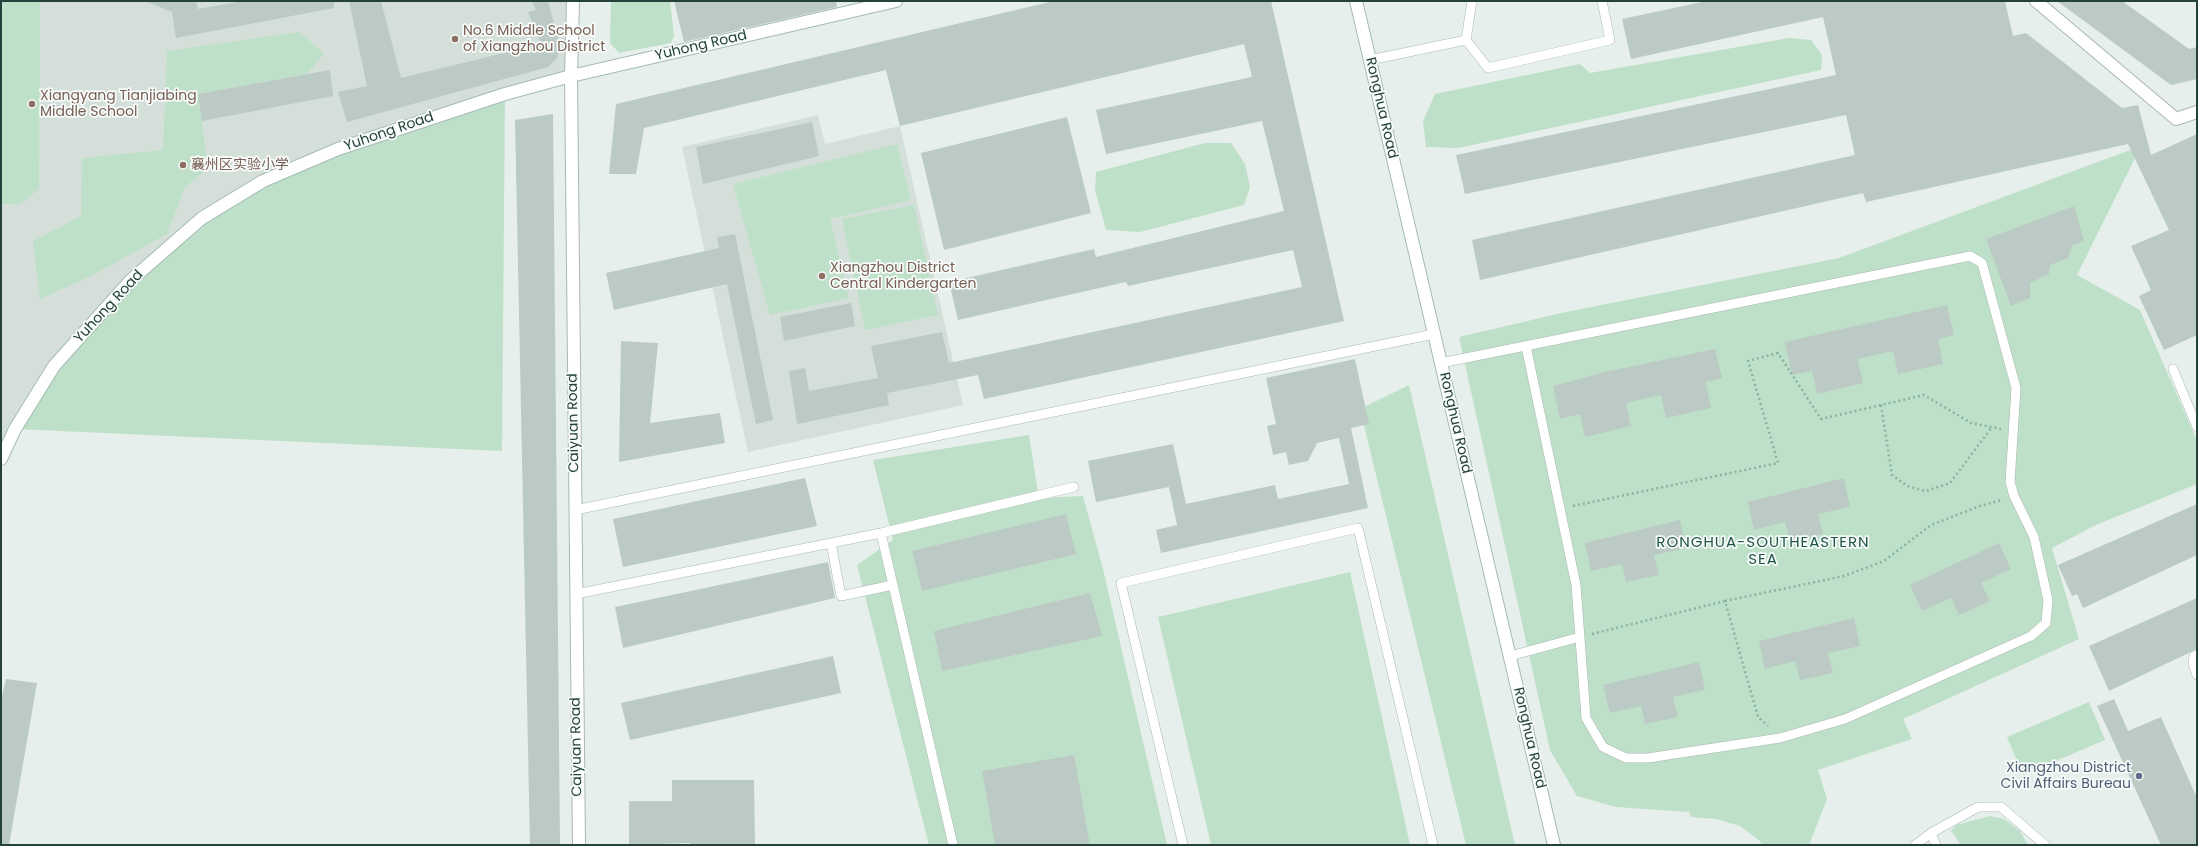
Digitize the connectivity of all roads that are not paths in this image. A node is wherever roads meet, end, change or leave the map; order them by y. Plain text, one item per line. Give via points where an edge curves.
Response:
1 (573, 1) edge
2 (896, 1) edge
3 (1356, 1) edge
4 (1472, 1) edge
5 (1602, 1) edge
6 (2036, 1) edge
7 (1466, 40) junction
8 (1370, 60) junction
9 (571, 76) junction
10 (2197, 112) edge
11 (1434, 334) junction
12 (1526, 346) junction
13 (1441, 363) junction
14 (2172, 369) dead end
15 (2197, 427) edge
16 (1, 460) edge
17 (1074, 487) dead end
18 (575, 510) junction
19 (881, 533) junction
20 (831, 543) junction
21 (893, 585) junction
22 (576, 594) junction
23 (1580, 637) junction
24 (2197, 655) edge
25 (1510, 656) junction
26 (2197, 675) edge
27 (1931, 833) junction
28 (578, 845) edge
29 (953, 845) edge
30 (1183, 845) edge
31 (1433, 845) edge
32 (1554, 845) edge
33 (1915, 845) edge
34 (1936, 845) edge
35 (2045, 845) edge

1 - 9 street, Caiyuan Road
2 - 9 street, Yuhong Road
3 - 8 street, Ronghua Road
4 - 7 lane
5 - 7 lane via 1610,40 1488,68
6 - 10 street via 2176,119
7 - 8 lane
8 - 11 street, Ronghua Road
9 - 16 street, Yuhong Road via 505,94 338,149 263,182 202,218 131,280 54,366 14,429
9 - 18 street, Caiyuan Road
11 - 13 street, Ronghua Road
11 - 18 lane
12 - 13 lane
12 - 23 lane via 1576,585
12 - 23 lane via 1970,256 1982,263 2016,388 2010,482 2034,537 2048,600 2046,623 2031,636 1845,719 1780,738 1648,758 1626,758 1603,747 1586,718
13 - 25 street, Ronghua Road
14 - 15 lane
17 - 19 lane
18 - 22 street, Caiyuan Road
19 - 20 lane
19 - 21 lane
20 - 21 lane via 841,596
20 - 22 lane
21 - 29 lane
22 - 28 street, Caiyuan Road
23 - 25 lane
24 - 26 lane via 2194,656 2193,664
25 - 32 street, Ronghua Road
27 - 33 lane
27 - 34 lane
27 - 35 lane via 1978,807 2001,807
30 - 31 lane via 1121,583 1358,528

